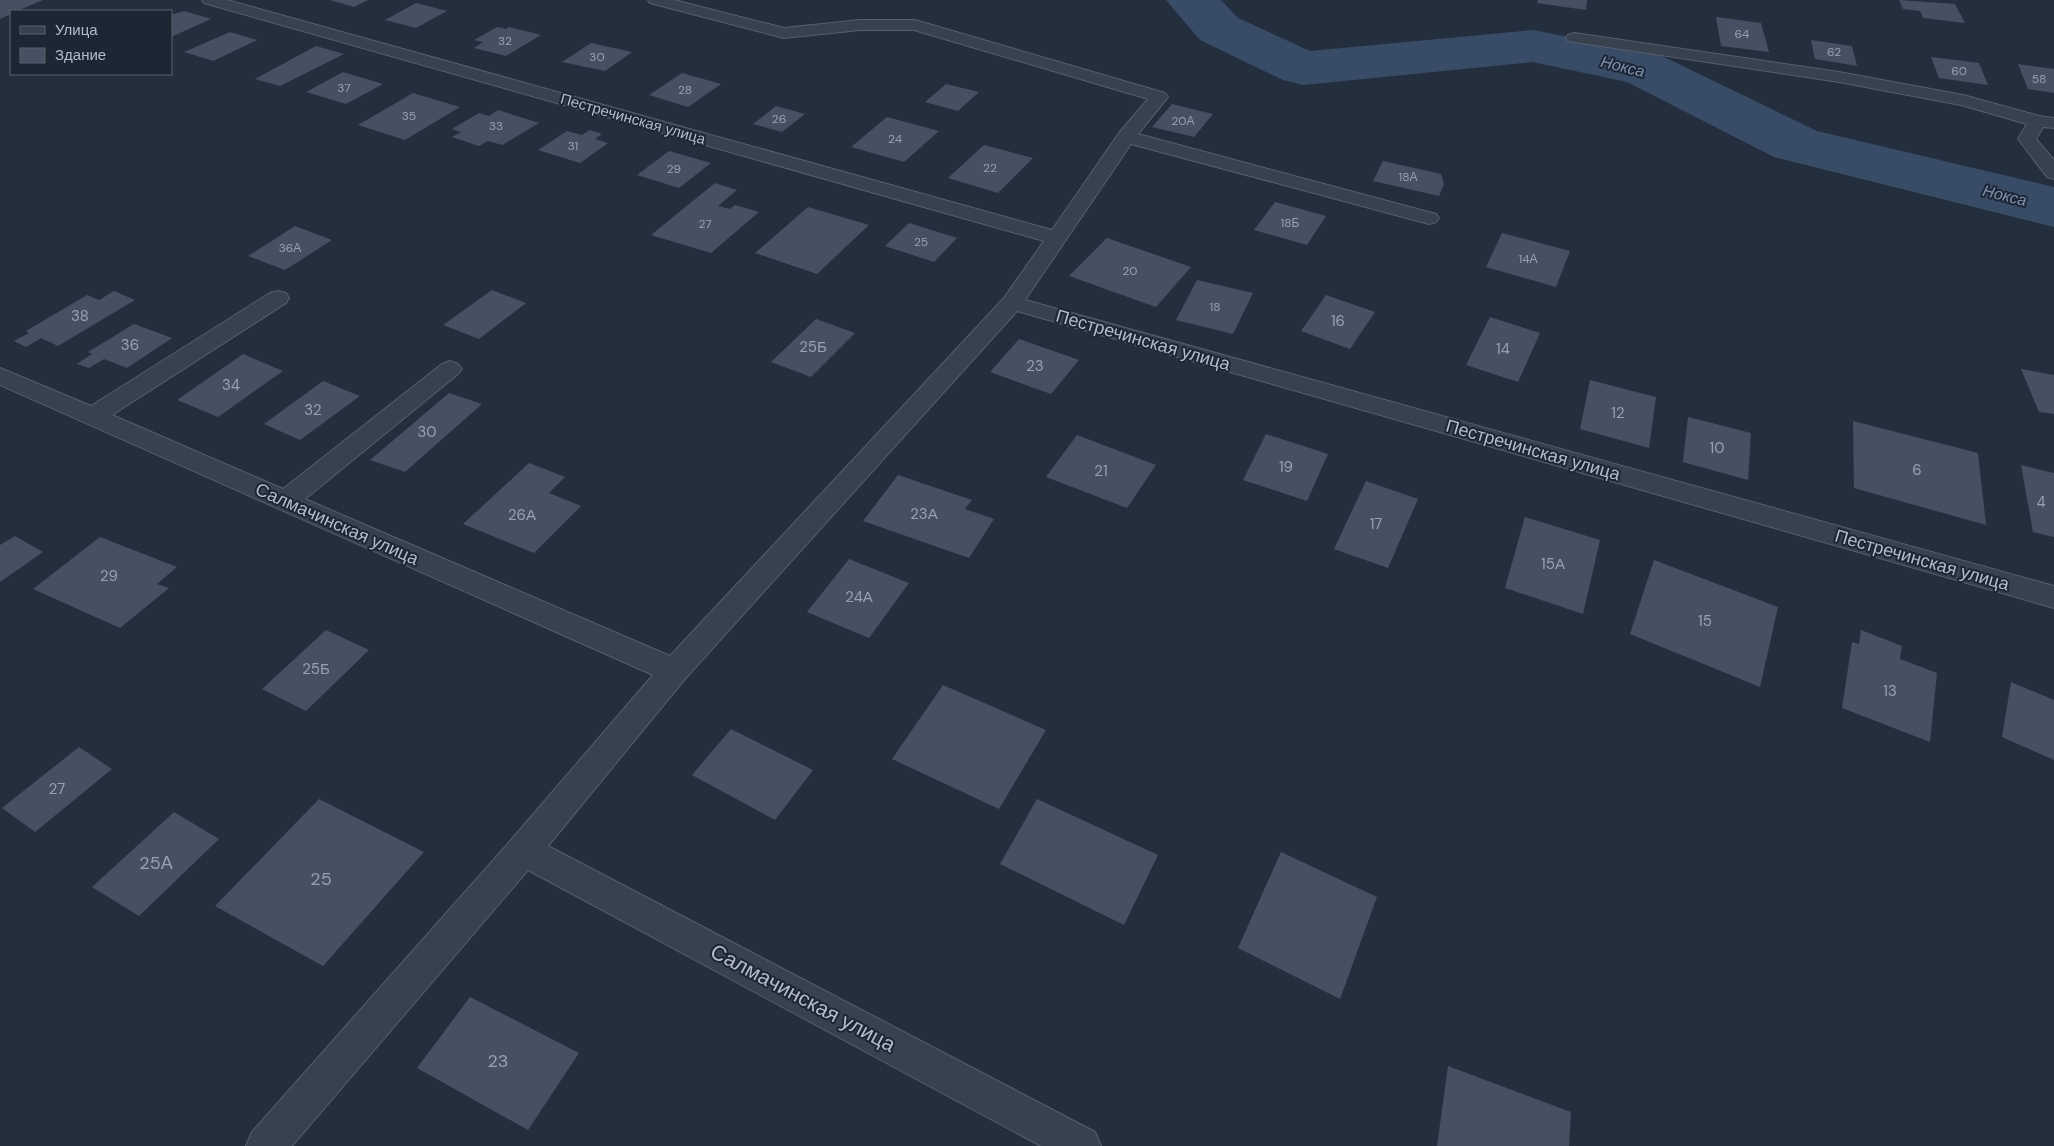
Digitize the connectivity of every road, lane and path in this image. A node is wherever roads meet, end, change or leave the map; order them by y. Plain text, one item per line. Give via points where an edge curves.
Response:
1 (210, 0) edge
2 (656, 0) edge
3 (1574, 38) dead end
4 (2046, 122) edge
5 (1126, 137) junction
6 (2054, 173) edge
7 (1429, 218) dead end
8 (1056, 238) junction
9 (278, 298) dead end
10 (1012, 303) junction
11 (450, 369) dead end
12 (0, 376) edge
13 (92, 417) junction
14 (285, 501) junction
15 (2054, 596) edge
16 (674, 671) junction
17 (524, 850) junction
18 (266, 1146) edge
19 (1081, 1146) edge

1 - 8 street, Пестречинская улица
2 - 5 street via 784,33 860,25 915,25 1159,97
3 - 4 street via 1839,77 1963,100
4 - 6 street via 2027,139
5 - 7 street
5 - 8 street
8 - 10 street
9 - 13 street
10 - 15 street, Пестречинская улица
10 - 16 street
11 - 14 street
12 - 13 street, Салмачинская улица
13 - 14 street, Салмачинская улица
14 - 16 street, Салмачинская улица
16 - 17 street
17 - 18 street
17 - 19 street, Салмачинская улица

